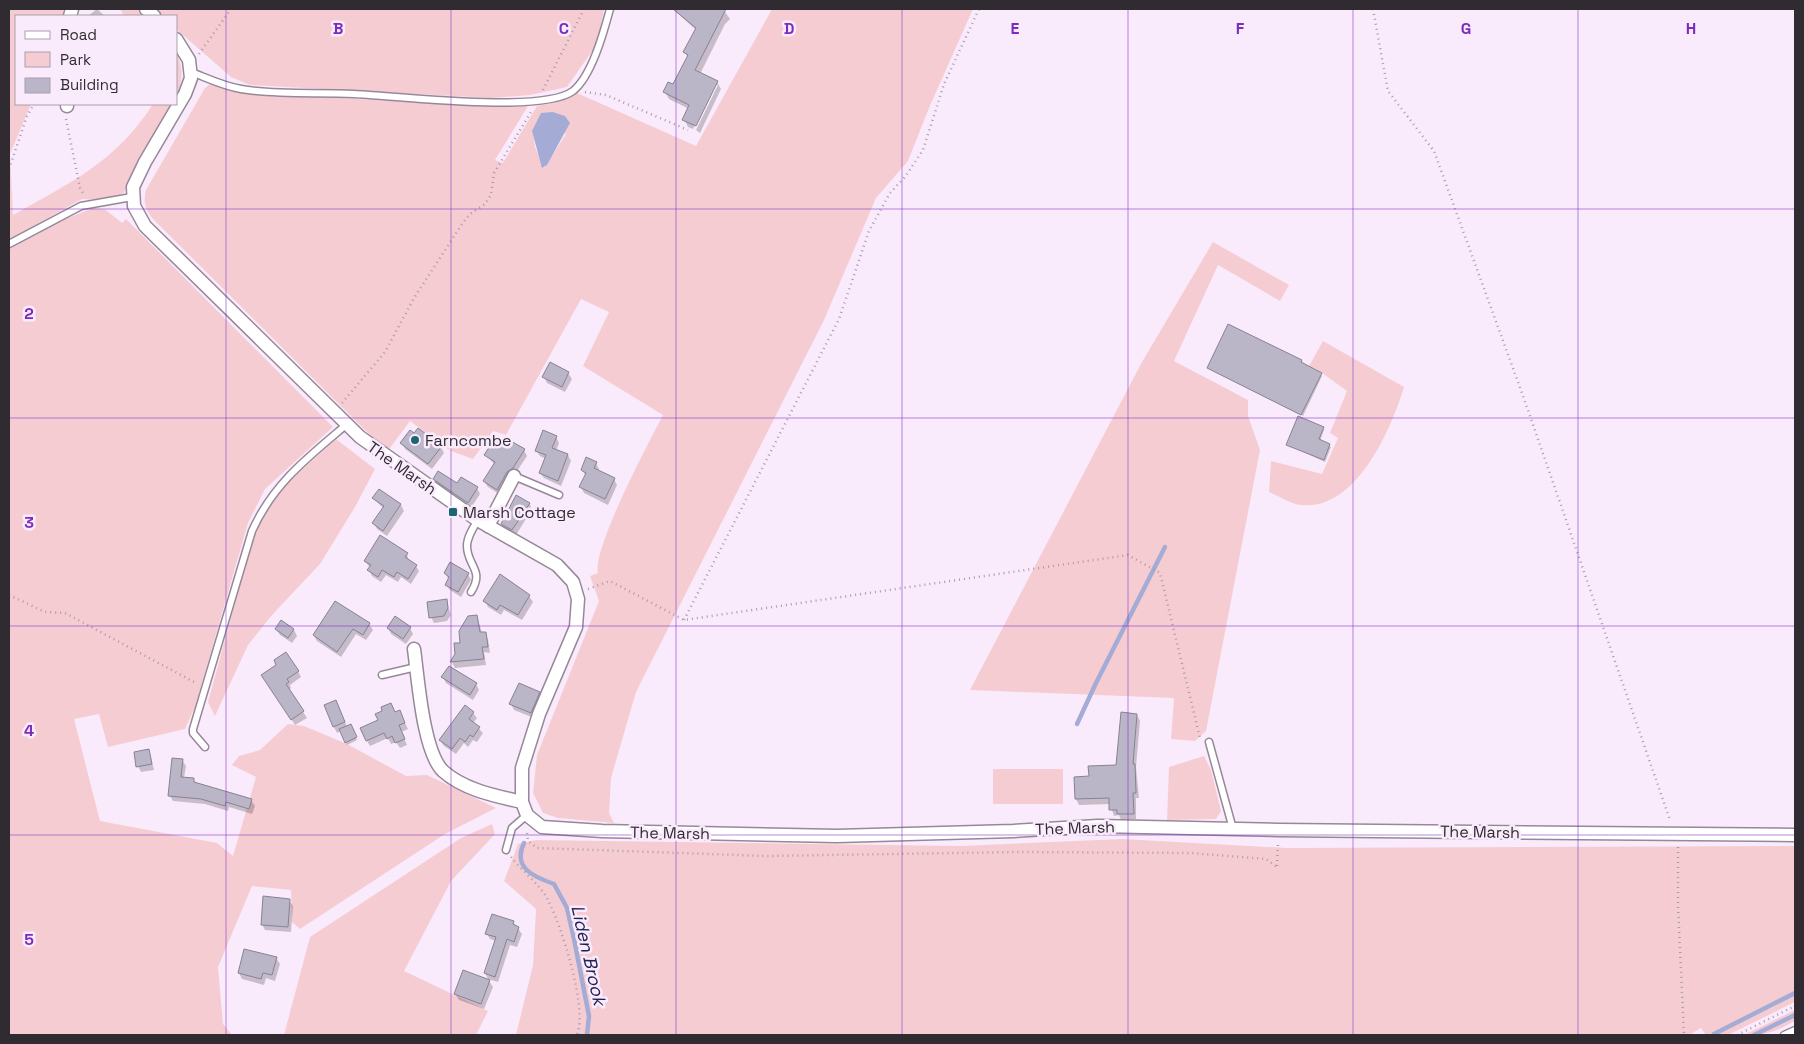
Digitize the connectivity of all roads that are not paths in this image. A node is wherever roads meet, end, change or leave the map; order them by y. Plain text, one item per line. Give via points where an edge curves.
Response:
1 (610, 9) edge
2 (178, 43) edge
3 (190, 66) junction
4 (132, 197) junction
5 (9, 244) edge
6 (346, 425) junction
7 (514, 476) joint
8 (559, 495) dead end
9 (483, 523) junction
10 (471, 592) dead end
11 (414, 649) dead end
12 (416, 667) junction
13 (382, 675) dead end
14 (1209, 742) road end
15 (205, 747) dead end
16 (522, 802) junction
17 (530, 818) junction
18 (1233, 829) junction
19 (1795, 835) edge
20 (506, 850) road end
21 (1795, 1030) edge
22 (1784, 1035) edge

1 - 3 lane via 602,40 574,90 565,95 537,99 499,103 242,90
2 - 3 street
3 - 4 street via 185,94 136,178
4 - 5 lane via 73,210
4 - 6 street, The Marsh via 138,216 152,235
6 - 9 street, The Marsh via 393,462
6 - 15 lane via 276,489 261,511 241,562 193,729
7 - 8 lane
7 - 9 street
9 - 10 lane via 467,543 477,576
9 - 16 street, The Marsh via 557,565 577,592 576,627 539,714 522,768
11 - 12 street
12 - 13 lane
12 - 16 street via 429,744 436,763 463,784
14 - 18 lane
16 - 17 street
17 - 18 street, The Marsh via 550,829 837,836 1067,827
17 - 20 lane via 512,828
18 - 19 street, The Marsh
21 - 22 lane

